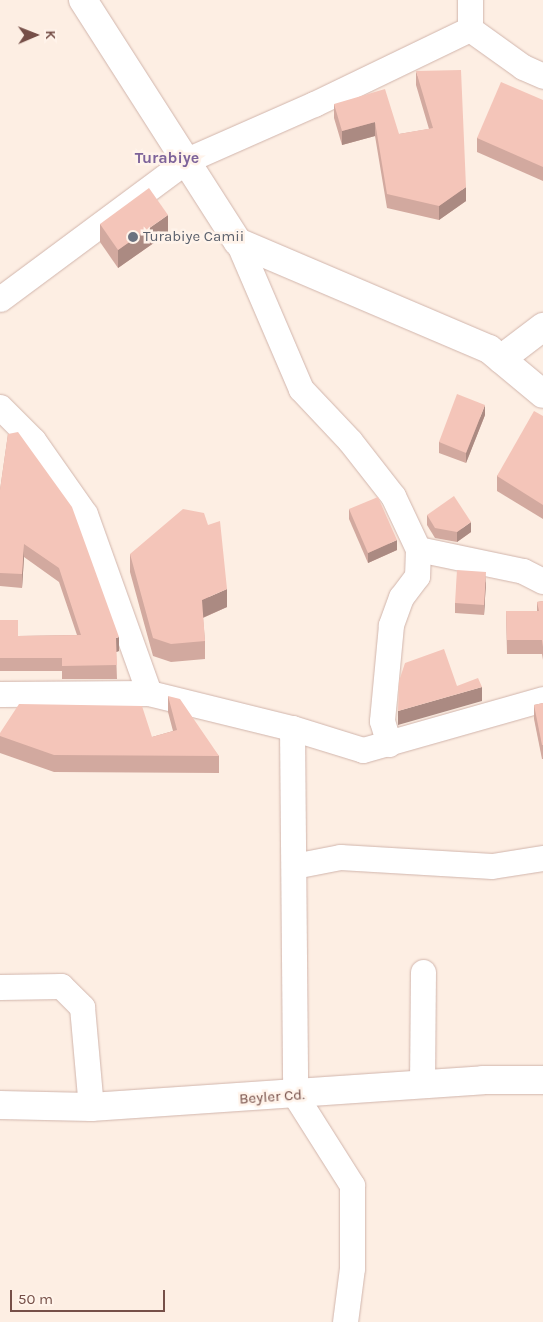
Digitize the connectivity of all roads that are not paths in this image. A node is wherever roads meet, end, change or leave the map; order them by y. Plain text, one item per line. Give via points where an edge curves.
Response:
1 (83, 0) edge
2 (470, 0) edge
3 (470, 29) junction
4 (543, 76) edge
5 (187, 160) junction
6 (238, 242) junction
7 (0, 299) edge
8 (543, 327) edge
9 (501, 359) junction
10 (543, 394) edge
11 (0, 407) edge
12 (418, 549) junction
13 (543, 580) edge
14 (148, 693) junction
15 (0, 694) edge
16 (543, 699) edge
17 (292, 728) junction
18 (389, 744) junction
19 (543, 858) edge
20 (294, 866) junction
21 (423, 972) dead end
22 (0, 987) edge
23 (543, 1080) edge
24 (422, 1085) junction
25 (295, 1095) junction
26 (0, 1105) edge
27 (91, 1108) junction
28 (345, 1322) edge

1 - 5 street
2 - 3 street
3 - 4 street via 523,68
3 - 5 street via 314,104
5 - 6 street
5 - 7 street
6 - 9 street via 488,349
6 - 12 street via 301,389 350,441 393,496
8 - 9 street
9 - 10 street
11 - 14 street via 32,440 85,514
12 - 13 street via 523,571
12 - 18 street via 417,576 400,597 391,625 382,721
14 - 15 street
14 - 17 street
16 - 18 street
17 - 18 street via 363,750
17 - 20 street
19 - 20 street via 492,866 340,857
20 - 25 street
21 - 24 street
22 - 27 street via 61,986 82,1007
23 - 24 street, Beyler Cd.
24 - 25 street, Beyler Cd.
25 - 27 street, Beyler Cd.
25 - 28 street via 352,1185 352,1268
26 - 27 street, Beyler Cd.

